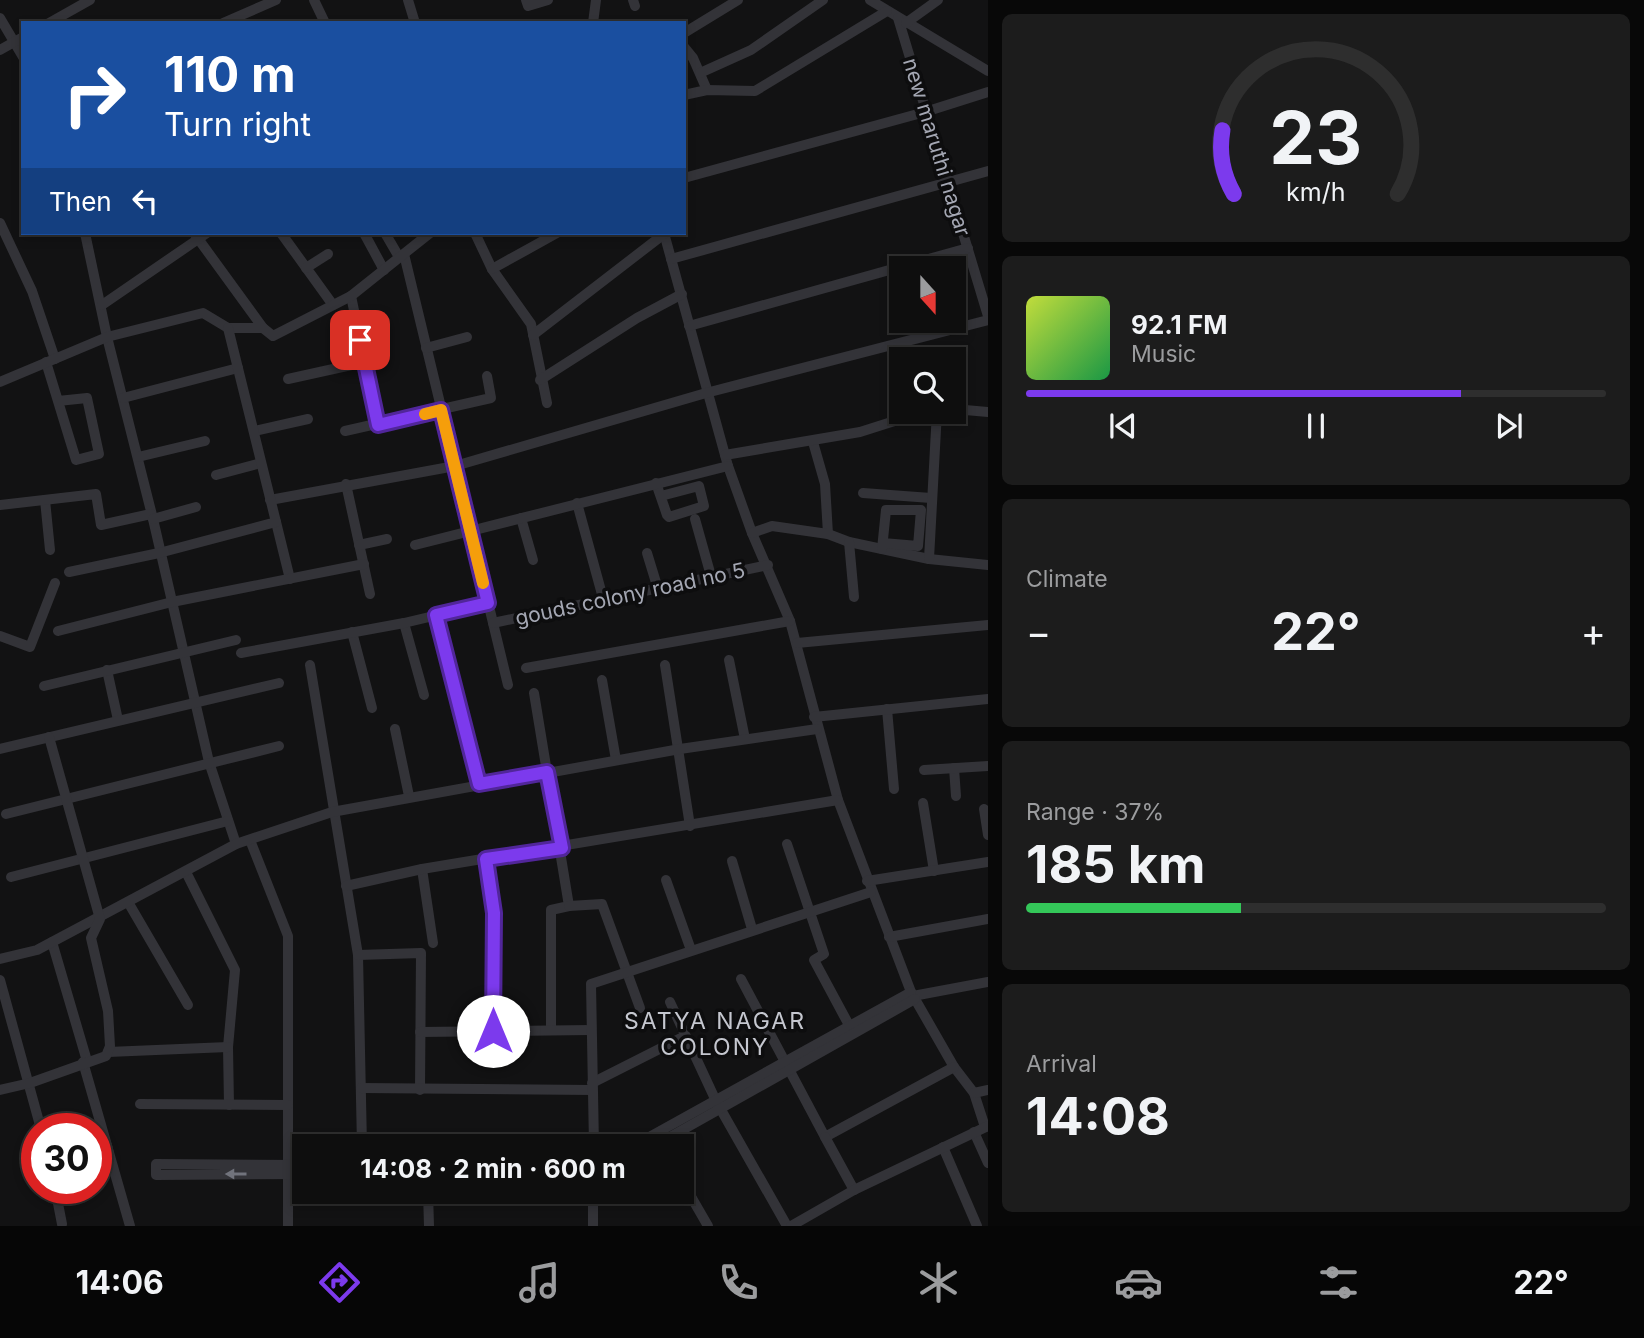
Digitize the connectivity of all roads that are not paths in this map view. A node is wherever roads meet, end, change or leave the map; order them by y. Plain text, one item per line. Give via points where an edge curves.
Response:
1 (90, 0) edge
2 (276, 0) edge
3 (314, 0) edge
4 (408, 0) edge
5 (526, 0) edge
6 (548, 0) edge
7 (596, 0) edge
8 (738, 0) edge
9 (823, 0) edge
10 (870, 0) edge
11 (939, 0) edge
12 (887, 11) junction
13 (0, 18) edge
14 (902, 20) junction
15 (52, 21) edge
16 (228, 21) edge
17 (324, 21) edge
18 (414, 21) edge
19 (593, 21) edge
20 (686, 32) edge
21 (18, 39) edge
22 (0, 50) edge
23 (686, 50) edge
24 (988, 59) edge
25 (983, 68) edge
26 (700, 73) junction
27 (707, 90) junction
28 (988, 92) edge
29 (686, 95) edge
30 (925, 113) junction
31 (988, 171) edge
32 (686, 177) edge
33 (947, 183) junction
34 (0, 223) edge
35 (88, 235) edge
36 (200, 235) edge
37 (282, 235) edge
38 (364, 235) edge
39 (387, 235) edge
40 (427, 235) edge
41 (476, 235) edge
42 (553, 235) edge
43 (661, 235) edge
44 (665, 235) edge
45 (968, 248) junction
46 (328, 254) dead end
47 (402, 255) junction
48 (671, 259) junction
49 (306, 268) junction
50 (492, 269) junction
51 (384, 270) junction
52 (682, 294) junction
53 (351, 296) junction
54 (333, 304) junction
55 (102, 305) junction
56 (988, 318) edge
57 (689, 326) junction
58 (228, 328) junction
59 (263, 328) junction
60 (533, 335) junction
61 (107, 337) junction
62 (467, 337) dead end
63 (426, 348) junction
64 (50, 360) junction
65 (365, 362) junction
66 (238, 368) junction
67 (487, 376) dead end
68 (288, 379) dead end
69 (540, 380) junction
70 (0, 382) edge
71 (706, 393) junction
72 (123, 398) junction
73 (58, 401) junction
74 (547, 403) dead end
75 (441, 410) junction
76 (966, 410) edge
77 (988, 412) edge
78 (308, 419) dead end
79 (889, 423) edge
80 (936, 424) edge
81 (378, 425) junction
82 (254, 431) junction
83 (345, 431) dead end
84 (205, 441) dead end
85 (813, 442) junction
86 (725, 455) junction
87 (138, 457) junction
88 (261, 463) junction
89 (455, 466) junction
90 (728, 467) junction
91 (216, 475) dead end
92 (678, 478) junction
93 (346, 484) junction
94 (656, 484) junction
95 (681, 490) junction
96 (863, 493) dead end
97 (661, 496) junction
98 (931, 498) junction
99 (45, 500) junction
100 (270, 500) junction
101 (577, 503) junction
102 (0, 505) edge
103 (196, 507) dead end
104 (152, 517) junction
105 (521, 518) junction
106 (695, 519) dead end
107 (276, 522) junction
108 (471, 532) junction
109 (752, 533) junction
110 (828, 534) junction
111 (387, 539) dead end
112 (925, 539) junction
113 (849, 542) junction
114 (359, 545) junction
115 (415, 545) dead end
116 (883, 546) junction
117 (50, 550) dead end
118 (159, 553) junction
119 (647, 554) dead end
120 (929, 559) junction
121 (533, 560) dead end
122 (364, 564) junction
123 (768, 565) junction
124 (988, 565) edge
125 (69, 572) dead end
126 (711, 576) junction
127 (290, 579) junction
128 (55, 583) dead end
129 (657, 589) junction
130 (370, 594) dead end
131 (854, 597) dead end
132 (603, 598) junction
133 (172, 602) junction
134 (488, 603) junction
135 (436, 615) junction
136 (790, 621) junction
137 (404, 623) junction
138 (493, 623) junction
139 (988, 625) edge
140 (58, 631) dead end
141 (352, 632) junction
142 (0, 636) edge
143 (236, 640) dead end
144 (797, 643) junction
145 (184, 652) junction
146 (242, 653) dead end
147 (729, 660) dead end
148 (310, 665) dead end
149 (664, 665) dead end
150 (526, 668) dead end
151 (107, 670) junction
152 (602, 680) dead end
153 (279, 683) dead end
154 (508, 685) dead end
155 (44, 686) dead end
156 (534, 693) dead end
157 (424, 695) dead end
158 (988, 699) edge
159 (196, 701) junction
160 (372, 708) dead end
161 (887, 709) junction
162 (814, 717) junction
163 (118, 720) junction
164 (395, 729) dead end
165 (817, 729) junction
166 (50, 737) junction
167 (745, 739) junction
168 (279, 746) dead end
169 (0, 749) edge
170 (680, 749) junction
171 (616, 760) junction
172 (209, 762) junction
173 (988, 766) edge
174 (954, 768) junction
175 (924, 770) dead end
176 (547, 772) junction
177 (479, 784) junction
178 (894, 789) dead end
179 (410, 796) junction
180 (956, 796) dead end
181 (66, 798) junction
182 (838, 800) junction
183 (923, 803) dead end
184 (984, 809) dead end
185 (332, 812) junction
186 (6, 814) dead end
187 (228, 821) junction
188 (690, 826) junction
189 (988, 835) edge
190 (250, 840) junction
191 (236, 844) junction
192 (787, 844) dead end
193 (562, 848) junction
194 (486, 859) junction
195 (82, 860) junction
196 (732, 861) dead end
197 (988, 862) edge
198 (422, 870) junction
199 (934, 871) junction
200 (186, 872) junction
201 (11, 877) dead end
202 (666, 880) dead end
203 (867, 881) junction
204 (346, 886) junction
205 (871, 892) junction
206 (128, 902) junction
207 (569, 906) junction
208 (807, 912) junction
209 (100, 919) junction
210 (988, 919) edge
211 (752, 929) junction
212 (889, 937) junction
213 (52, 942) junction
214 (433, 943) dead end
215 (691, 950) junction
216 (358, 955) junction
217 (0, 959) edge
218 (626, 972) junction
219 (740, 979) dead end
220 (0, 980) edge
221 (988, 982) edge
222 (913, 996) junction
223 (670, 1002) dead end
224 (188, 1005) dead end
225 (640, 1008) dead end
226 (850, 1027) junction
227 (551, 1030) junction
228 (591, 1030) junction
229 (493, 1031) junction
230 (420, 1032) junction
231 (685, 1036) junction
232 (228, 1047) junction
233 (108, 1052) junction
234 (85, 1061) junction
235 (786, 1067) junction
236 (954, 1067) junction
237 (30, 1083) junction
238 (592, 1087) junction
239 (361, 1088) junction
240 (0, 1090) edge
241 (420, 1090) junction
242 (988, 1090) edge
243 (974, 1093) junction
244 (140, 1104) dead end
245 (229, 1105) junction
246 (288, 1105) junction
247 (718, 1105) junction
248 (37, 1113) edge
249 (986, 1126) edge
250 (974, 1132) junction
251 (362, 1134) edge
252 (594, 1134) edge
253 (658, 1134) edge
254 (675, 1134) edge
255 (825, 1137) junction
256 (943, 1147) junction
257 (988, 1163) edge
258 (292, 1169) edge
259 (288, 1170) junction
260 (292, 1171) edge
261 (854, 1190) junction
262 (694, 1202) edge
263 (58, 1204) edge
264 (428, 1204) edge
265 (593, 1204) edge
266 (988, 1221) edge
267 (62, 1224) dead end
268 (130, 1226) edge
269 (288, 1226) edge
270 (429, 1226) edge
271 (593, 1226) edge
272 (708, 1226) edge
273 (789, 1226) edge
274 (978, 1226) edge

1 - 15 street
2 - 16 street
3 - 17 street
4 - 18 street
5 - 6 street via 528,6
7 - 19 street
8 - 20 street
9 - 26 street via 751,50
10 - 12 street
11 - 14 street
12 - 14 street
12 - 27 street via 755,91
13 - 21 street
14 - 25 street
14 - 30 street, new maruthi nagar
21 - 22 street
23 - 26 street
24 - 25 street
26 - 27 street
27 - 29 street
28 - 30 street
30 - 32 street
30 - 33 street, new maruthi nagar
31 - 33 street
33 - 45 street, new maruthi nagar
33 - 48 street
34 - 64 street via 32,291
35 - 55 street
36 - 55 street
36 - 59 street
37 - 49 street
38 - 51 street
39 - 47 street
40 - 47 street
41 - 50 street
42 - 50 street
43 - 60 street
44 - 48 street
45 - 56 street, new maruthi nagar
45 - 57 street
46 - 49 street
47 - 51 street
47 - 63 street
48 - 52 street
49 - 54 street
50 - 60 street via 531,324
51 - 53 street
52 - 57 street
52 - 69 street
53 - 54 street
53 - 65 street
54 - 59 street via 273,336
55 - 61 street
56 - 71 street
57 - 71 street
58 - 59 street
58 - 61 street via 203,313
58 - 66 street
60 - 69 street
61 - 64 street
61 - 72 street
62 - 63 street
63 - 75 street
64 - 70 street
64 - 73 street
65 - 68 street
65 - 81 street
66 - 72 street
66 - 82 street
67 - 75 street via 491,398
69 - 74 street
71 - 86 street
71 - 89 street
72 - 87 street
73 - 73 street via 76,460 99,454 87,398
75 - 81 street
75 - 89 street
76 - 77 street
78 - 82 street
79 - 85 street
80 - 98 street
81 - 83 street
82 - 88 street
84 - 87 street
85 - 86 street
85 - 110 street via 825,484
86 - 90 street
87 - 104 street
88 - 91 street
88 - 100 street
89 - 93 street
89 - 108 street
90 - 92 street
90 - 109 street
92 - 94 street
92 - 95 street
93 - 100 street
93 - 114 street
94 - 97 street
94 - 101 street
95 - 97 street
95 - 97 street via 699,486 704,506 669,517
96 - 98 street
98 - 112 street
99 - 102 street
99 - 104 street via 96,494 101,525
99 - 117 street
100 - 107 street
101 - 105 street
101 - 132 street
103 - 104 street
104 - 118 street
105 - 108 street
105 - 121 street
106 - 126 street
107 - 118 street
107 - 127 street
108 - 115 street
108 - 134 street
109 - 110 street via 772,526
109 - 123 street
110 - 113 street
111 - 114 street
112 - 116 street via 916,547
112 - 116 street via 921,510 890,508 886,510
112 - 120 street
113 - 116 street
113 - 131 street
114 - 122 street
116 - 120 street
118 - 125 street
118 - 133 street
119 - 129 street
120 - 124 street
122 - 127 street
122 - 130 street
123 - 126 street, gouds colony road no 5
123 - 136 street
126 - 129 street, gouds colony road no 5
127 - 133 street
128 - 142 street via 30,647
129 - 132 street, gouds colony road no 5
132 - 138 street, gouds colony road no 5
133 - 140 street
133 - 145 street
134 - 135 street
134 - 138 street
135 - 137 street
135 - 177 street
136 - 144 street
136 - 150 street
137 - 141 street
137 - 157 street
138 - 154 street
139 - 144 street
141 - 146 street
141 - 160 street
143 - 145 street
144 - 162 street
145 - 151 street
145 - 159 street
147 - 167 street
148 - 185 street
149 - 170 street
151 - 155 street
151 - 163 street
152 - 171 street
153 - 159 street
156 - 176 street
158 - 161 street
159 - 163 street
159 - 172 street
161 - 162 street
161 - 178 street
162 - 165 street
163 - 166 street
164 - 179 street
165 - 167 street
165 - 182 street
166 - 169 street
166 - 181 street
167 - 170 street
168 - 172 street
170 - 171 street
170 - 188 street
171 - 176 street
172 - 181 street
172 - 187 street
173 - 174 street
174 - 175 street
174 - 180 street
176 - 177 street
176 - 193 street
177 - 179 street
179 - 185 street
181 - 186 street
181 - 195 street
182 - 188 street
182 - 203 street
183 - 199 street
184 - 189 street
185 - 190 street
185 - 204 street
187 - 191 street
187 - 195 street
188 - 193 street
190 - 191 street
190 - 246 street via 288,936
191 - 200 street
192 - 208 street
193 - 194 street
193 - 207 street
194 - 198 street
194 - 229 street via 494,913
195 - 201 street
195 - 209 street
196 - 211 street
197 - 199 street
198 - 204 street
198 - 214 street
199 - 203 street
200 - 206 street
200 - 232 street via 235,970
202 - 215 street
203 - 205 street
204 - 216 street
205 - 208 street
205 - 212 street
206 - 209 street
206 - 224 street
207 - 218 street via 602,904
207 - 227 street via 551,910
208 - 211 street
208 - 226 street via 824,954 814,960
209 - 213 street
209 - 233 street via 91,938 108,1011
210 - 212 street
211 - 215 street
212 - 222 street
213 - 217 street
213 - 234 street
215 - 218 street
216 - 230 street via 421,953
216 - 239 street
218 - 225 street
218 - 228 street via 591,984
219 - 235 street
220 - 237 street
221 - 222 street
222 - 226 street
222 - 235 street
222 - 236 street
223 - 231 street
226 - 235 street
227 - 228 street
227 - 229 street
228 - 238 street
229 - 230 street
230 - 241 street
231 - 238 street
231 - 247 street
232 - 233 street
232 - 245 street
233 - 234 street
234 - 237 street
234 - 268 street
235 - 247 street
235 - 255 street
236 - 243 street
236 - 255 street
237 - 240 street
237 - 248 street
238 - 241 street
238 - 252 street
239 - 241 street
239 - 251 street
242 - 243 street
243 - 249 street
244 - 245 street
245 - 246 street
246 - 259 street
247 - 253 street
247 - 254 street
247 - 273 street
249 - 250 street
250 - 256 street
250 - 257 street
255 - 261 street
256 - 261 street
256 - 274 street
258 - 259 street
259 -> 259 street via 156,1175 156,1164
259 - 260 street
259 - 269 street
261 - 273 street
262 - 272 street
263 - 267 street
264 - 270 street
265 - 271 street
266 - 274 street

